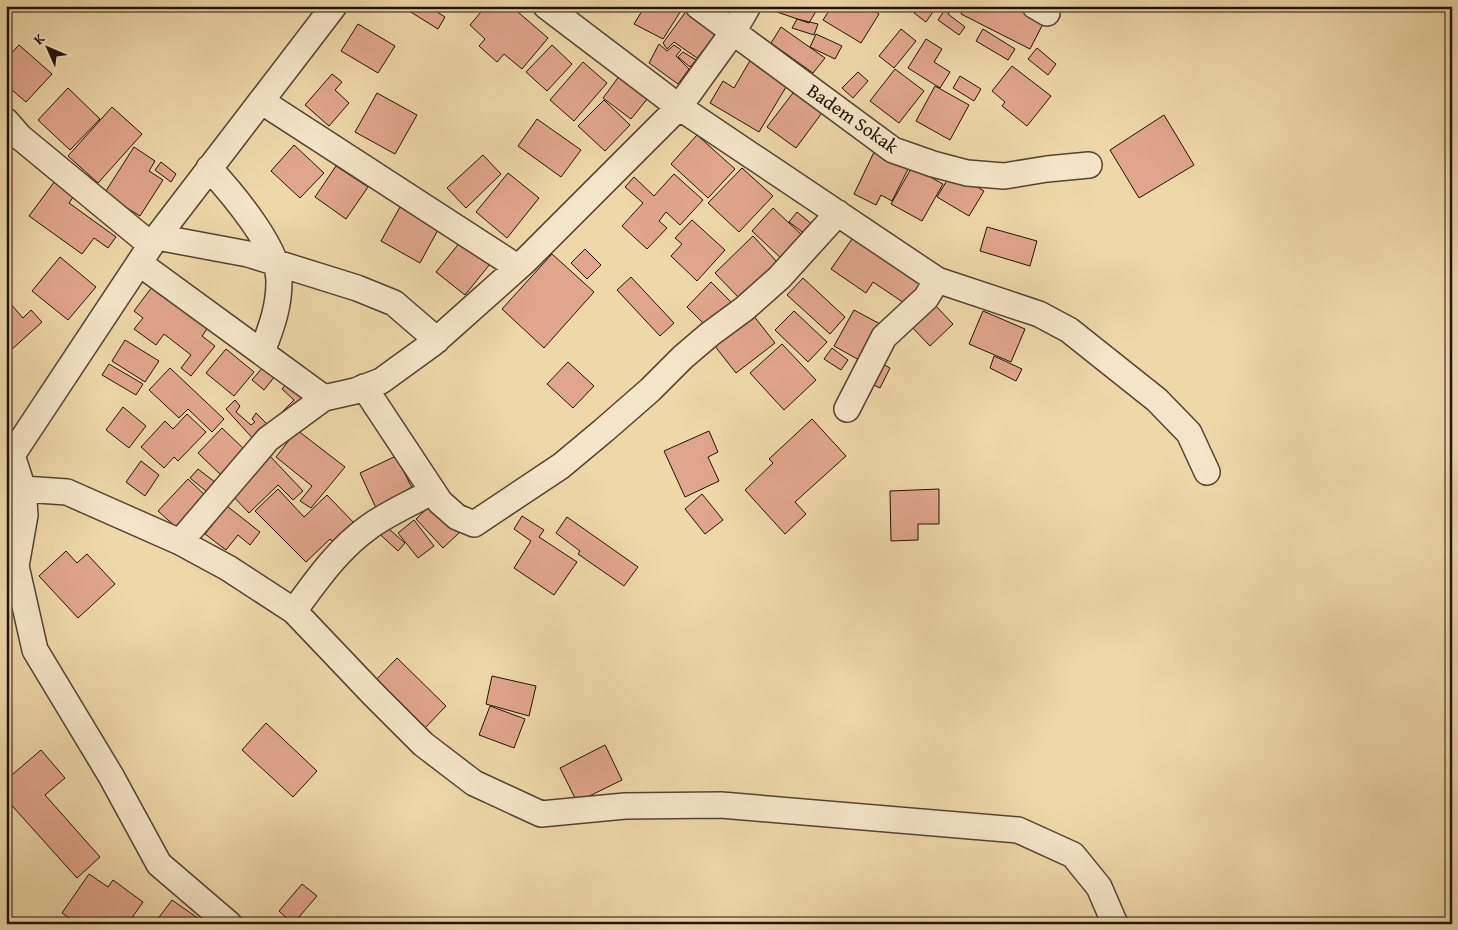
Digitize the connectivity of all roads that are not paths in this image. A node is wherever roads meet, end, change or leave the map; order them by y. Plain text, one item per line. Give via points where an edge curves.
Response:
1 (334, 6) edge
2 (546, 6) edge
3 (698, 6) edge
4 (748, 6) edge
5 (732, 32) junction
6 (261, 100) junction
7 (679, 107) junction
8 (6, 121) edge
9 (1089, 165) dead end
10 (209, 168) junction
11 (838, 213) junction
12 (149, 248) junction
13 (275, 263) junction
14 (517, 268) junction
15 (938, 280) junction
16 (437, 340) junction
17 (262, 352) junction
18 (364, 387) junction
19 (324, 398) junction
20 (847, 409) dead end
21 (9, 453) edge
22 (1206, 472) dead end
23 (23, 489) junction
24 (433, 491) junction
25 (180, 542) junction
26 (11, 570) edge
27 (294, 611) junction
28 (229, 924) edge
29 (1115, 924) edge

1 - 6 street
2 - 7 street
3 - 5 street, Badem Sokak
4 - 5 street
5 - 7 street
5 - 9 street, Badem Sokak via 893,150 967,173 1004,176
6 - 10 street
6 - 14 street
7 - 11 street
7 - 14 street
8 - 12 street via 20,137
10 - 12 street
10 - 13 street via 234,196
11 - 15 street
11 - 24 street via 779,278 683,357 650,390 561,466 474,524 458,517 440,502
12 - 13 street via 248,254
12 - 17 street
12 - 21 street
13 - 16 street via 321,275 394,303
13 - 17 street via 280,280 276,316
14 - 16 street
15 - 20 street via 926,298 884,337
15 - 22 street via 1039,314 1069,330 1157,400 1189,433
16 - 18 street via 381,380
17 - 19 street
18 - 19 street
18 - 24 street
19 - 25 street via 268,439
21 - 23 street
23 - 25 street via 67,492
23 - 26 street via 25,515
24 - 27 street via 369,527 340,553
25 - 27 street via 228,568
26 - 28 street via 35,650 112,776 158,864
27 - 29 street via 423,744 474,783 540,814 625,806 721,805 1018,830 1072,855 1099,886

